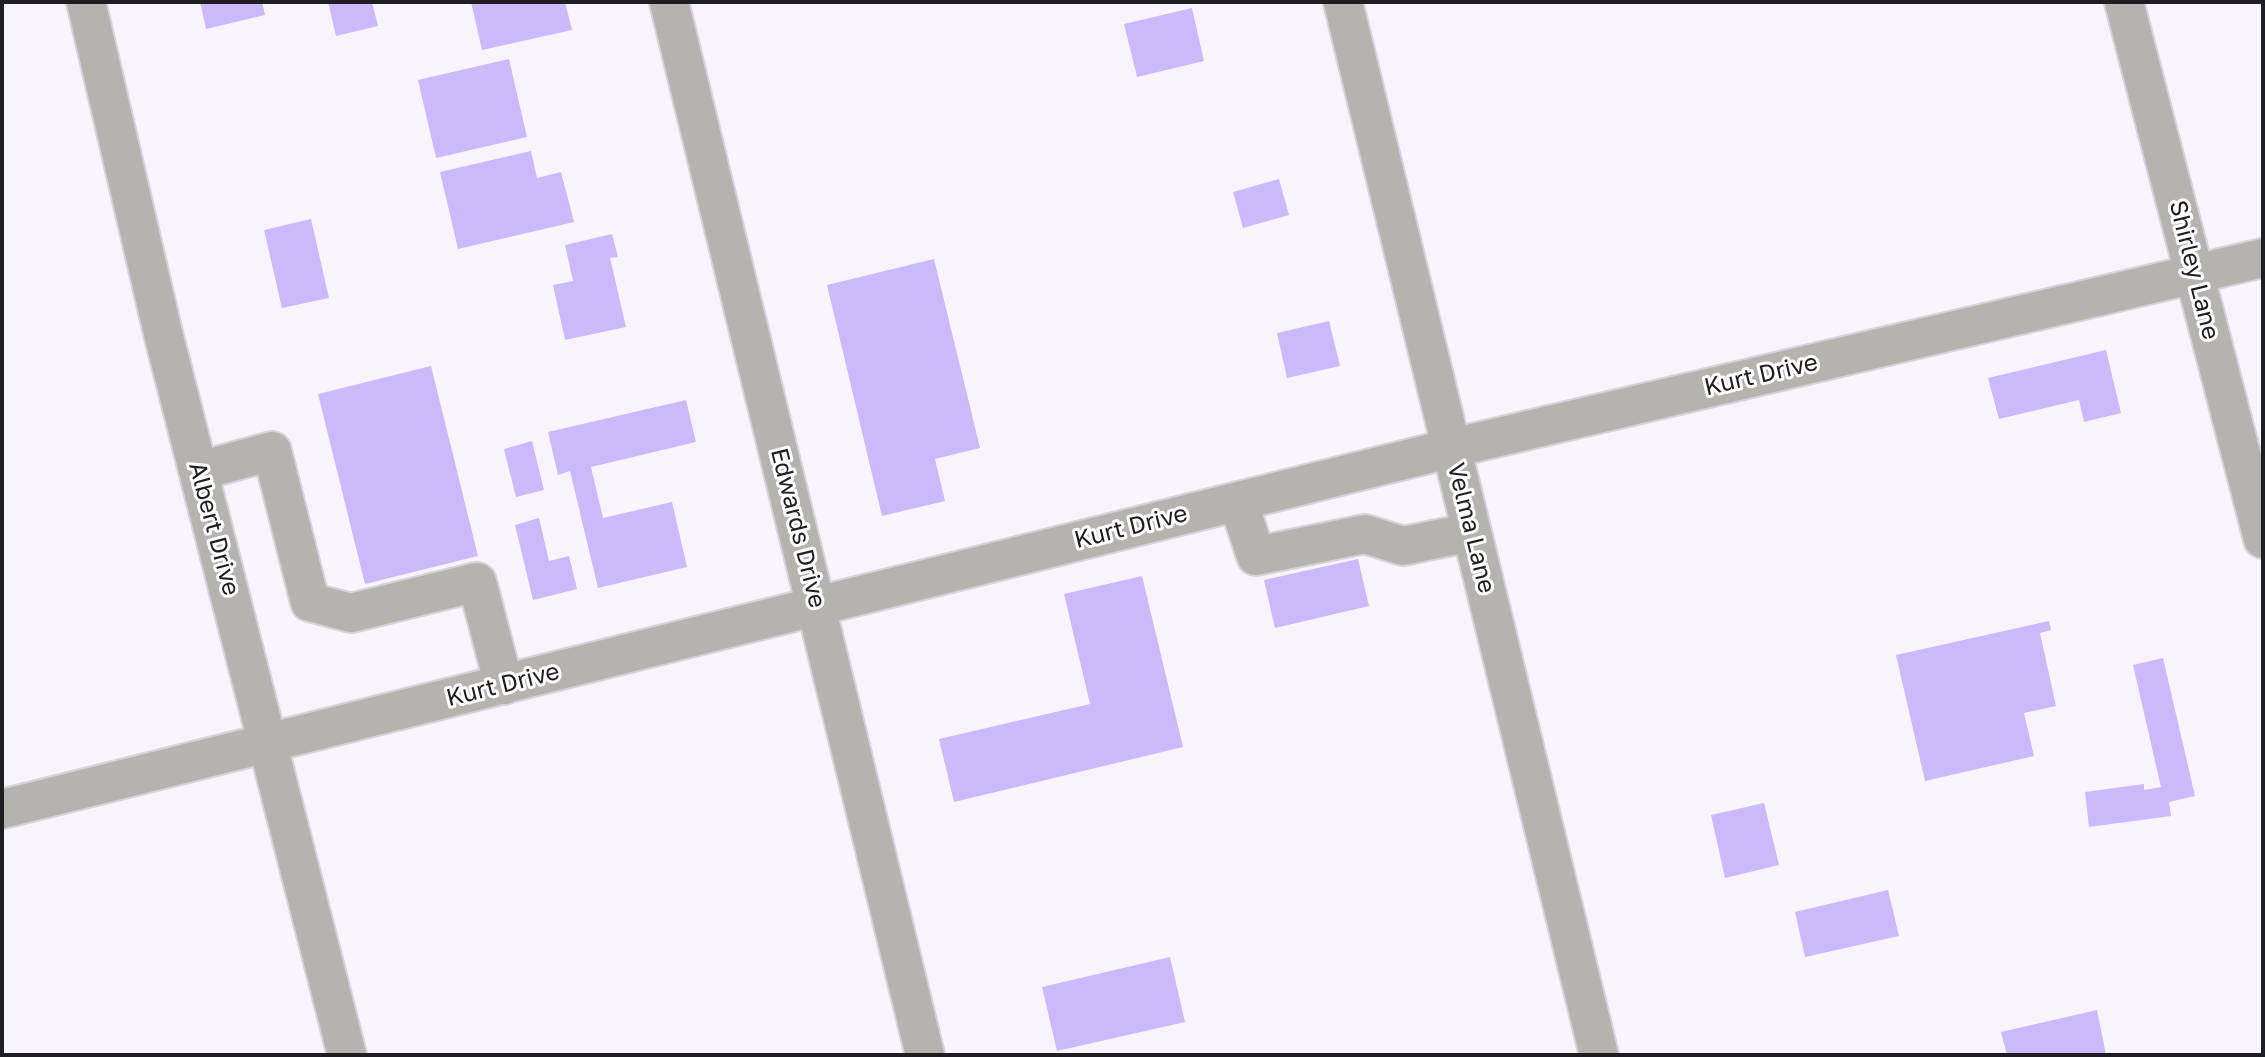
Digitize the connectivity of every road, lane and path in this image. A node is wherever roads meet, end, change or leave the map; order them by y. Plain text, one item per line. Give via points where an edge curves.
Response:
1 (86, 2) edge
2 (669, 2) edge
3 (1343, 2) edge
4 (2124, 2) edge
5 (2263, 258) edge
6 (2196, 275) junction
7 (1452, 448) junction
8 (199, 471) junction
9 (1238, 501) junction
10 (1472, 532) junction
11 (2263, 539) edge
12 (816, 605) junction
13 (504, 685) junction
14 (269, 744) junction
15 (2, 809) edge
16 (347, 1055) edge
17 (925, 1055) edge
18 (1599, 1055) edge

1 - 8 street, Albert Drive
2 - 12 street, Edwards Drive
3 - 7 street, Velma Lane
4 - 6 street, Shirley Lane
5 - 6 street, Kurt Drive
6 - 7 street, Kurt Drive
6 - 11 street, Shirley Lane
7 - 9 street, Kurt Drive
7 - 10 street, Velma Lane
8 - 13 street via 272,451 310,602 351,613 477,582
8 - 14 street, Albert Drive
9 - 10 street via 1256,556 1365,534 1403,546
9 - 12 street, Kurt Drive
10 - 18 street, Velma Lane
12 - 13 street, Kurt Drive
12 - 17 street, Edwards Drive
13 - 14 street, Kurt Drive
14 - 15 street, Kurt Drive
14 - 16 street, Albert Drive

